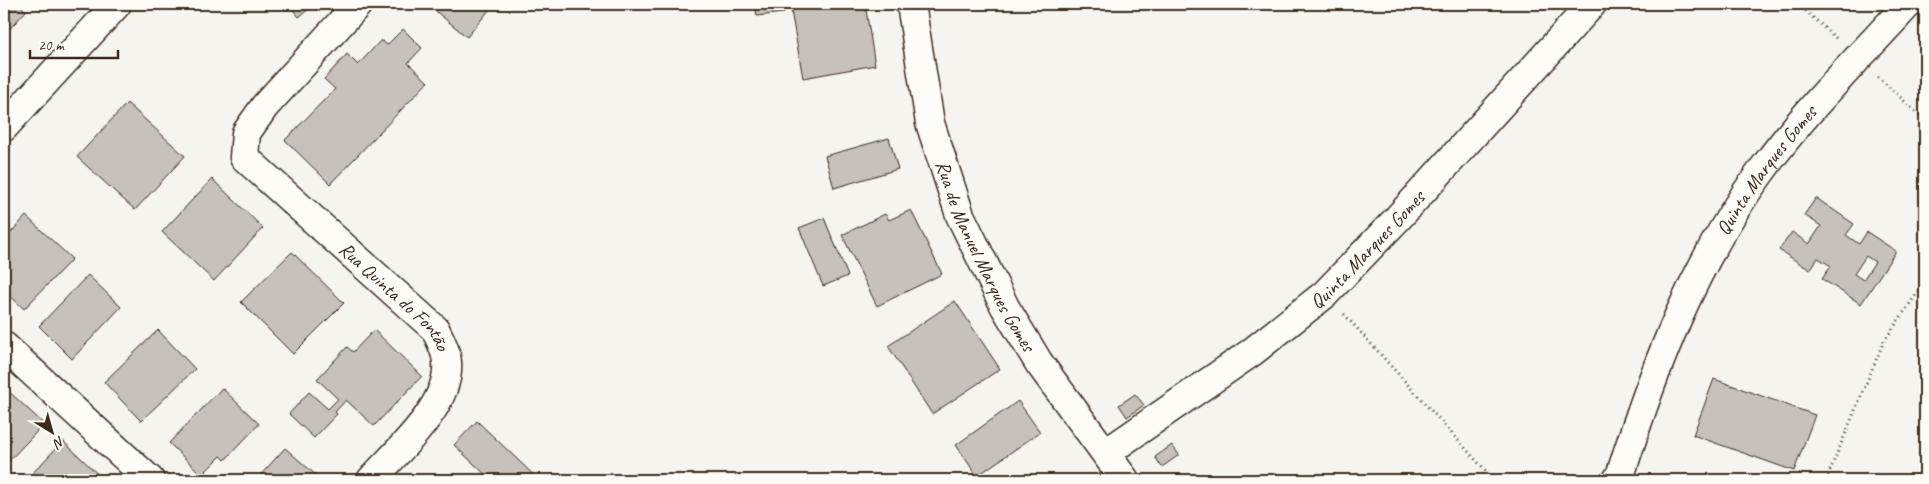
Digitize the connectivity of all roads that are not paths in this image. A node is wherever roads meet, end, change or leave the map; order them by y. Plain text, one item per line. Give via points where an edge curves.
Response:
1 (117, 4) edge
2 (358, 4) edge
3 (911, 4) edge
4 (1592, 4) edge
5 (1908, 4) edge
6 (4, 127) edge
7 (4, 346) edge
8 (1106, 453) junction
9 (1620, 478) edge
10 (150, 480) edge
11 (371, 480) edge
12 (1125, 480) edge

1 - 6 street
2 - 11 street, Rua Quinta do Fontão via 265,106 246,133 244,157 435,329 443,346 447,362 444,391 428,416
3 - 8 street, Rua de Manuel Marques Gomes via 930,123 960,215 1024,339
4 - 8 street, Quinta Marques Gomes via 1325,294 1252,352
5 - 9 street, Quinta Marques Gomes via 1795,128 1731,215 1703,264 1666,344
7 - 10 street
8 - 12 street, Rua de Manuel Marques Gomes

